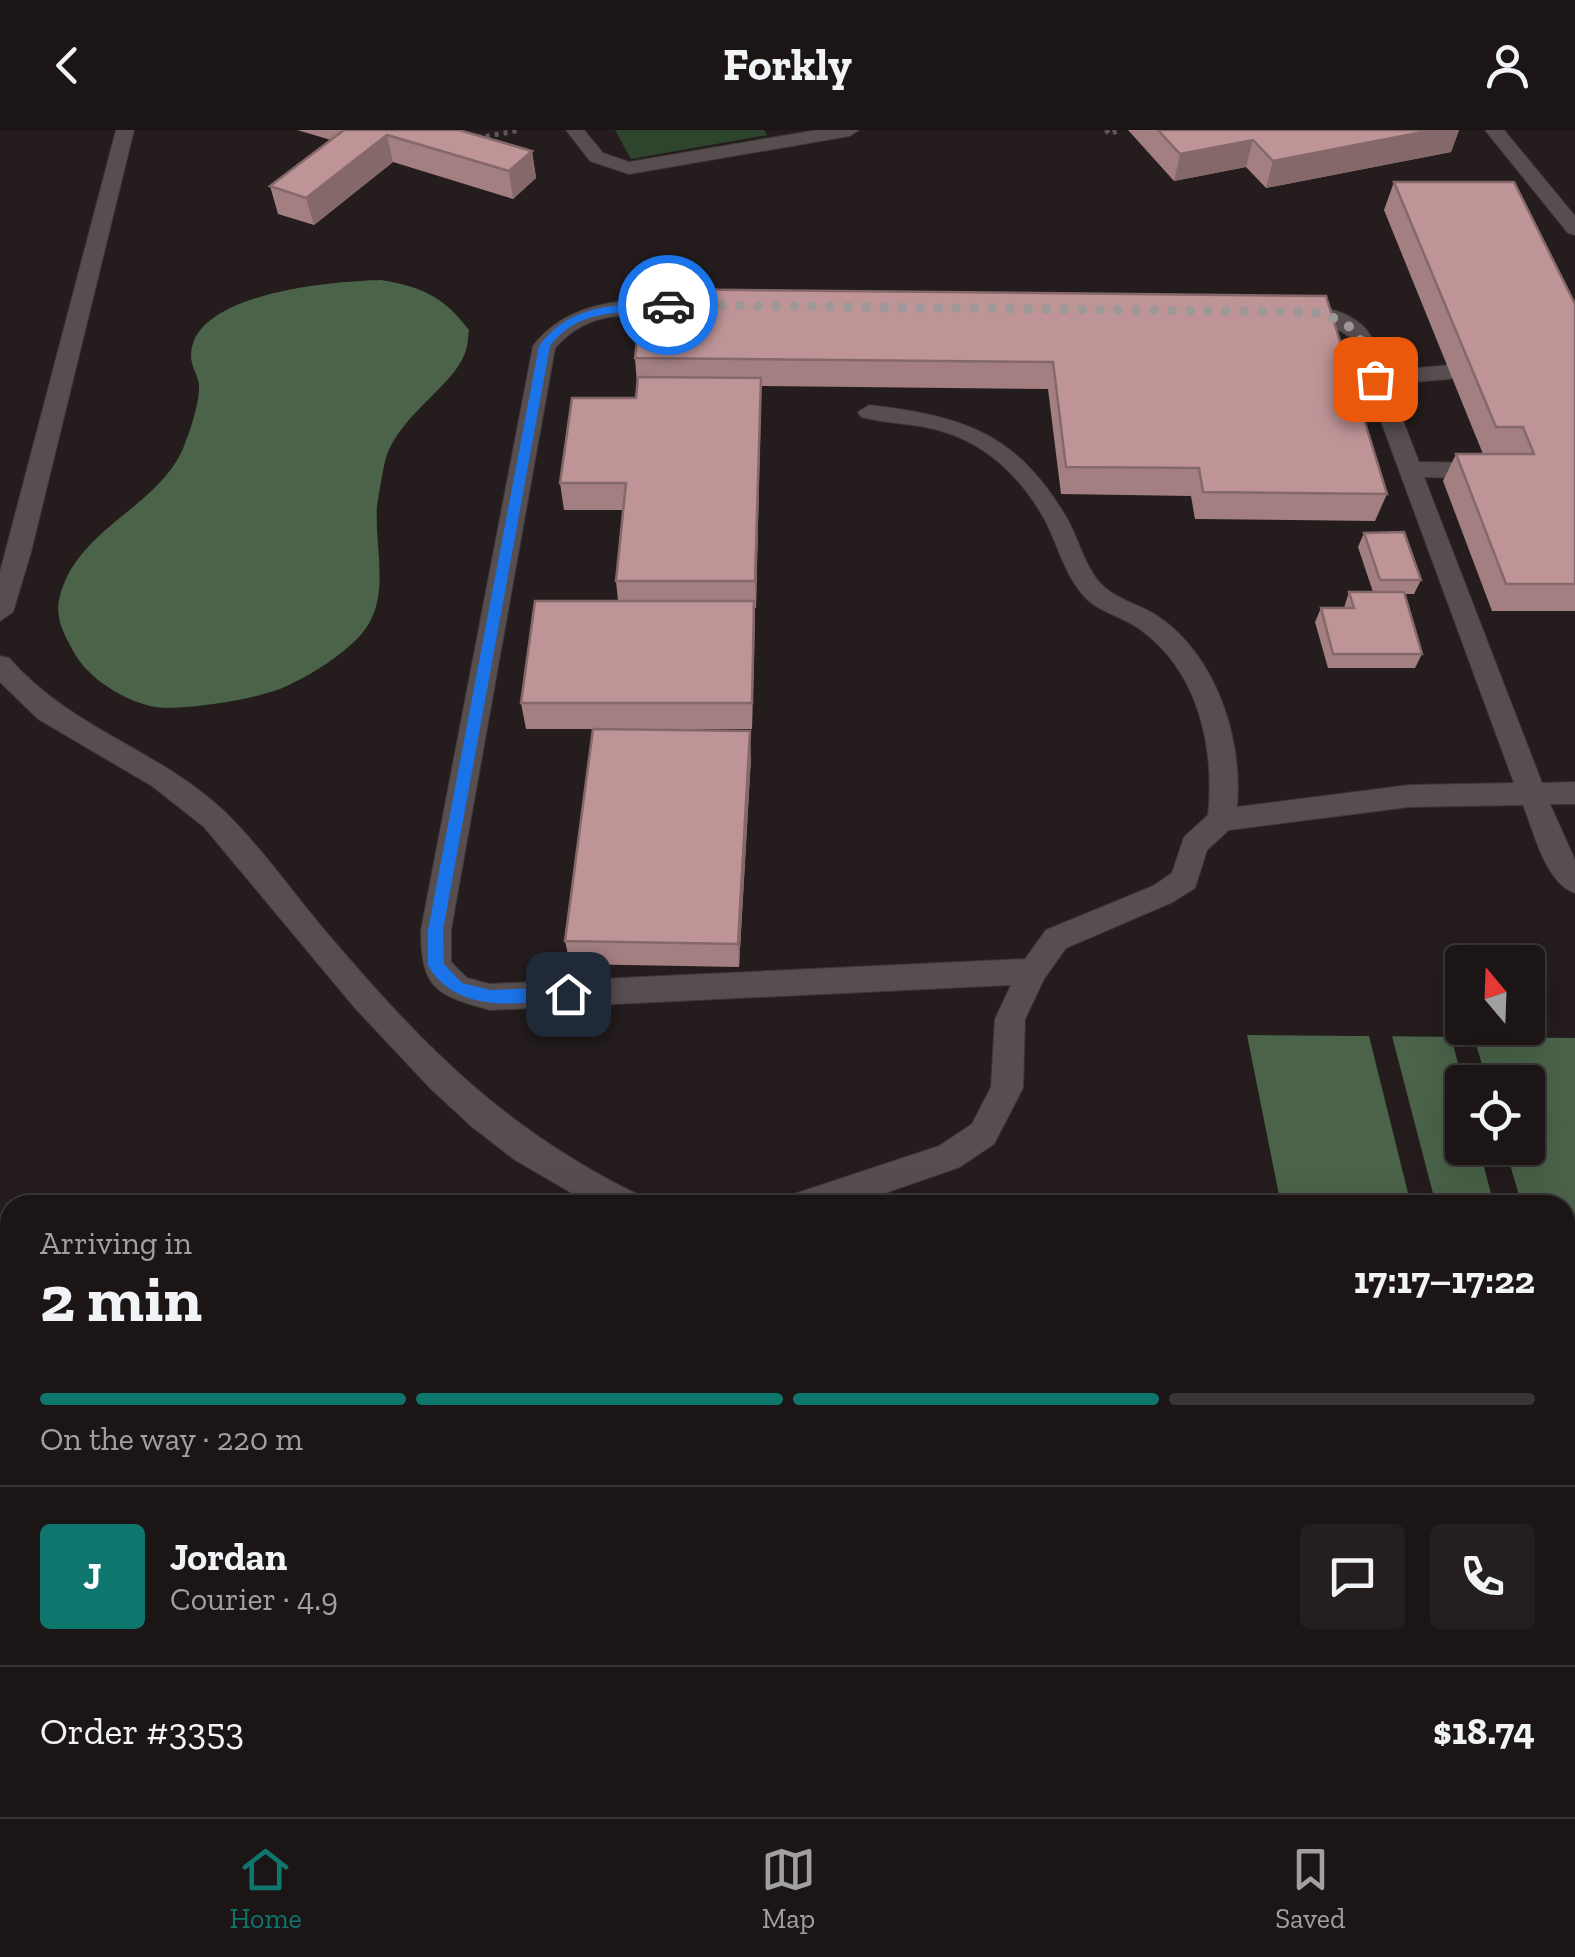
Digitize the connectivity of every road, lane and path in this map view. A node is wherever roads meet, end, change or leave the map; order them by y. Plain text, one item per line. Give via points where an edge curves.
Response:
1 (125, 130) edge
2 (521, 130) edge
3 (575, 130) edge
4 (844, 130) edge
5 (1106, 130) edge
6 (1121, 130) edge
7 (1494, 130) edge
8 (464, 140) edge
9 (1575, 230) edge
10 (706, 306) edge
11 (1274, 311) edge
12 (1450, 372) dead end
13 (1375, 379) junction
14 (869, 412) dead end
15 (1408, 469) junction
16 (1516, 471) edge
17 (0, 612) edge
18 (0, 665) edge
19 (1531, 791) junction
20 (1575, 793) edge
21 (1222, 820) junction
22 (1575, 881) edge
23 (1033, 971) junction
24 (604, 1195) edge
25 (836, 1195) edge

1 - 17 street via 50,446
2 - 8 path
3 - 4 street via 596,160 630,168
5 - 6 path
7 - 9 street
10 - 23 street via 608,308 577,317 544,346 436,930 436,966 456,988 490,997
11 - 13 street via 1346,322 1360,334
12 - 13 street
13 - 15 street
14 - 21 street via 952,424 1007,454 1058,522 1096,594 1154,625 1196,679 1220,732 1228,785
15 - 16 street
15 - 19 street
18 - 24 street via 45,713 163,778 213,818 419,1058 489,1126
19 - 20 street
19 - 21 street via 1410,796
19 - 22 street
21 - 23 street via 1194,845 1185,880 1056,939
23 - 25 street via 1010,1019 1007,1088 983,1134 949,1157

